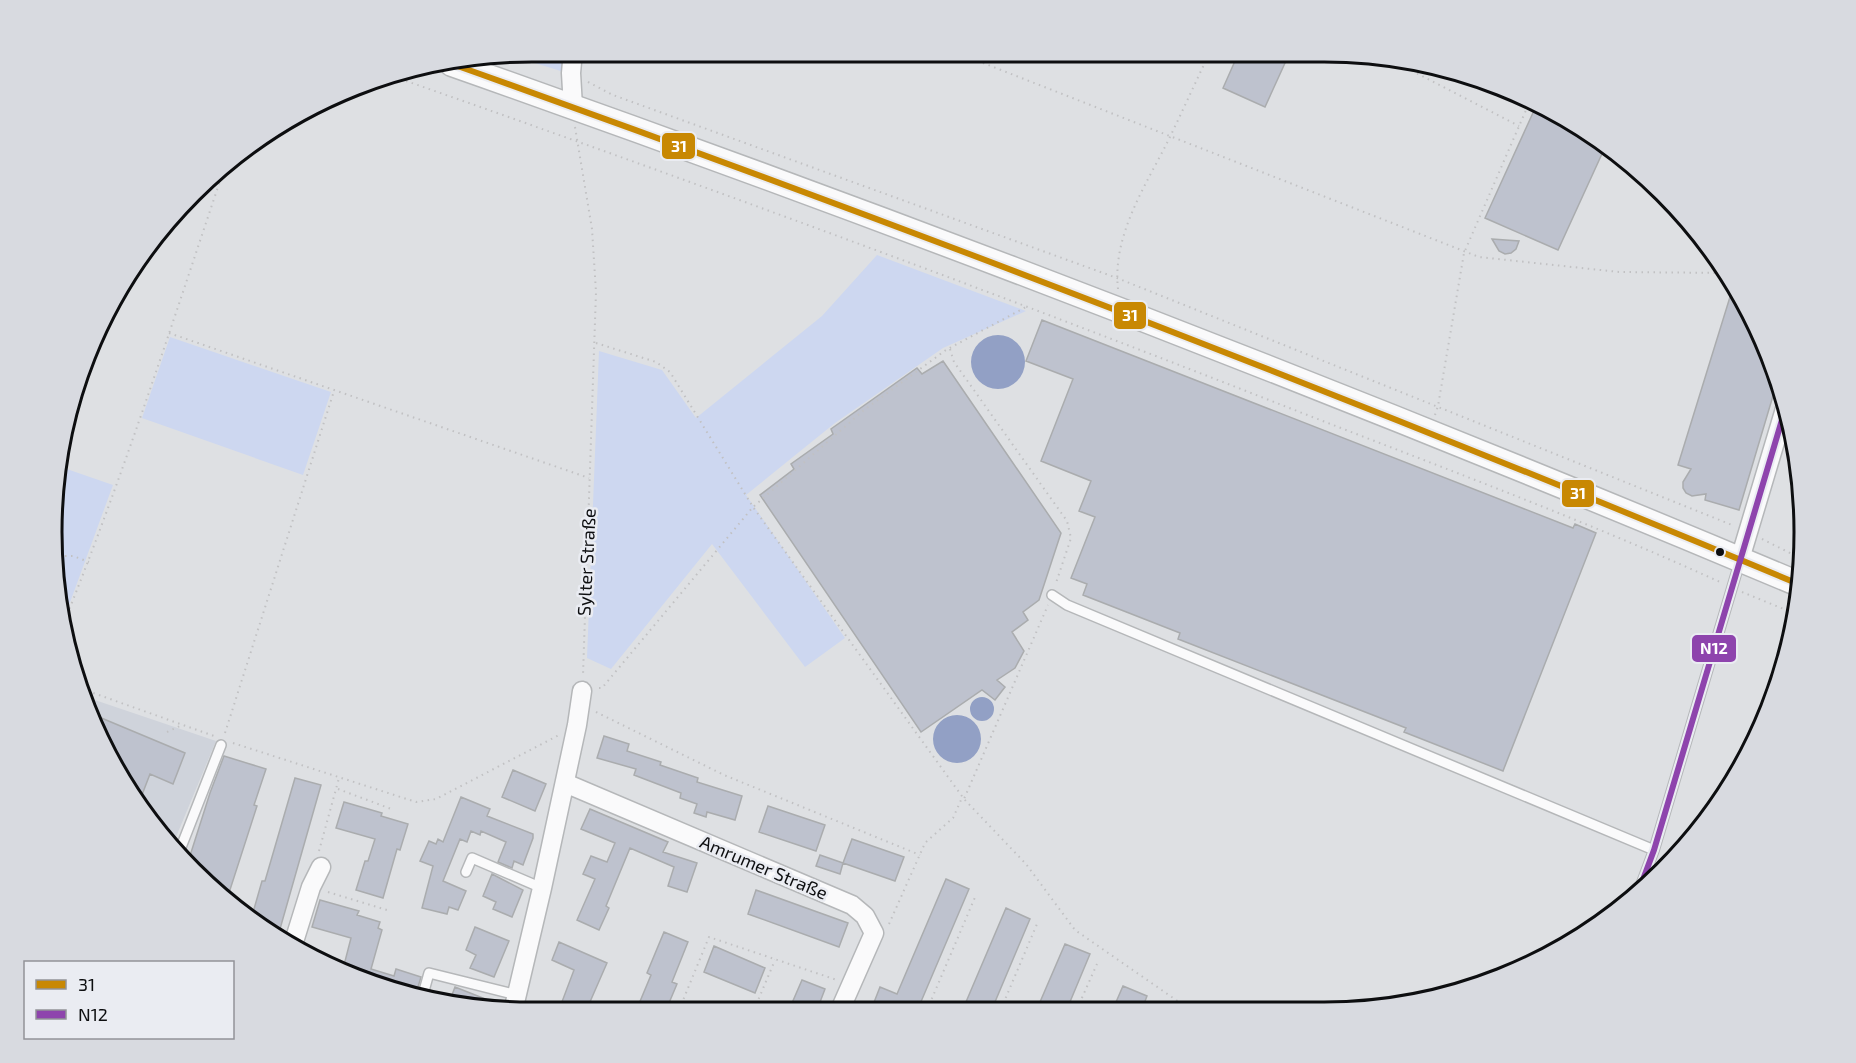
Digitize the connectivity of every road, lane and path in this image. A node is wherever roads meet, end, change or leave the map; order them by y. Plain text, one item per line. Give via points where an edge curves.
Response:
1 (572, 62) edge
2 (983, 62) edge
3 (1205, 62) edge
4 (462, 67) edge
5 (1410, 70) edge
6 (571, 73) junction
7 (403, 80) edge
8 (573, 107) junction
9 (1527, 108) edge
10 (1519, 126) junction
11 (1170, 136) junction
12 (577, 140) junction
13 (220, 180) edge
14 (1464, 253) junction
15 (1717, 273) edge
16 (1117, 278) junction
17 (1026, 307) junction
18 (1120, 309) junction
19 (170, 333) junction
20 (596, 343) junction
21 (950, 348) junction
22 (334, 391) junction
23 (1438, 406) junction
24 (1781, 423) edge
25 (1429, 431) junction
26 (590, 479) junction
27 (753, 507) junction
28 (1749, 532) junction
29 (1793, 555) edge
30 (63, 556) edge
31 (1740, 559) junction
32 (89, 562) junction
33 (1791, 581) edge
34 (1732, 588) junction
35 (1052, 595) junction
36 (1787, 610) edge
37 (69, 611) edge
38 (582, 691) junction
39 (90, 692) edge
40 (578, 718) junction
41 (182, 724) junction
42 (167, 732) dead end
43 (234, 743) dead end
44 (221, 745) dead end
45 (339, 778) junction
46 (565, 783) junction
47 (336, 788) junction
48 (964, 799) junction
49 (394, 810) dead end
50 (182, 845) edge
51 (1654, 850) junction
52 (920, 855) junction
53 (321, 867) joint
54 (466, 872) dead end
55 (1645, 875) edge
56 (311, 887) junction
57 (542, 888) junction
58 (976, 895) dead end
59 (387, 910) dead end
60 (1037, 924) dead end
61 (874, 933) junction
62 (295, 938) edge
63 (775, 959) junction
64 (1097, 964) dead end
65 (851, 984) junction
66 (425, 988) edge
67 (508, 1000) edge
68 (515, 1001) edge
69 (682, 1002) edge
70 (757, 1002) edge
71 (843, 1002) edge
72 (930, 1002) edge
73 (1004, 1002) edge
74 (1080, 1002) edge
75 (1179, 1002) edge

1 - 6 street
2 - 11 path
3 - 11 path
4 - 8 main road
5 - 10 path
6 - 8 street
6 - 16 path via 613,95
7 - 12 path
8 - 12 path, Sylter Straße
8 - 18 main road
9 - 10 path
10 - 14 path
11 - 14 path
11 - 16 path via 1132,212 1121,243
12 - 17 path
12 - 20 path, Sylter Straße via 595,255
13 - 19 path
14 - 15 path via 1619,272
14 - 23 path
16 - 18 path
16 - 23 path
17 - 21 path
17 - 34 path via 1439,466
18 - 25 main road
19 - 22 path
19 - 32 path
20 - 26 path, Sylter Straße
20 - 27 path via 656,362 670,372
21 - 27 path via 864,410
21 - 35 path via 954,362 1067,521 1071,538
22 - 26 path
22 - 41 path via 223,739
23 - 25 path
23 - 28 path
24 - 28 street
25 - 31 main road
26 - 38 path, Sylter Straße
27 - 38 path via 602,688
27 - 48 path
28 - 29 path
28 - 31 street
30 - 32 path
31 - 33 main road
31 - 34 lane
32 - 37 path
34 - 36 path
34 - 51 lane
35 - 48 path
35 - 51 lane via 1067,605
38 - 40 street
39 - 41 path
40 - 45 path via 425,802 406,800
40 - 46 street
40 - 52 path via 594,711 724,775
41 - 42 path
43 - 45 path
44 - 50 lane
45 - 47 path
46 - 57 street
46 - 61 street, Amrumer Straße via 852,905 865,916
47 - 49 path
47 - 53 path via 318,853
48 - 52 path via 953,818 925,843
48 - 75 path via 1026,864 1076,930
51 - 55 lane
52 - 61 path via 890,924
53 - 56 street
54 - 57 lane via 472,858
56 - 59 path
56 - 62 street
57 - 68 street
58 - 72 path
60 - 73 path
61 - 65 street
63 - 65 path
63 - 69 path via 709,937
63 - 70 path
64 - 74 path
65 - 71 street
66 - 67 lane via 429,973

